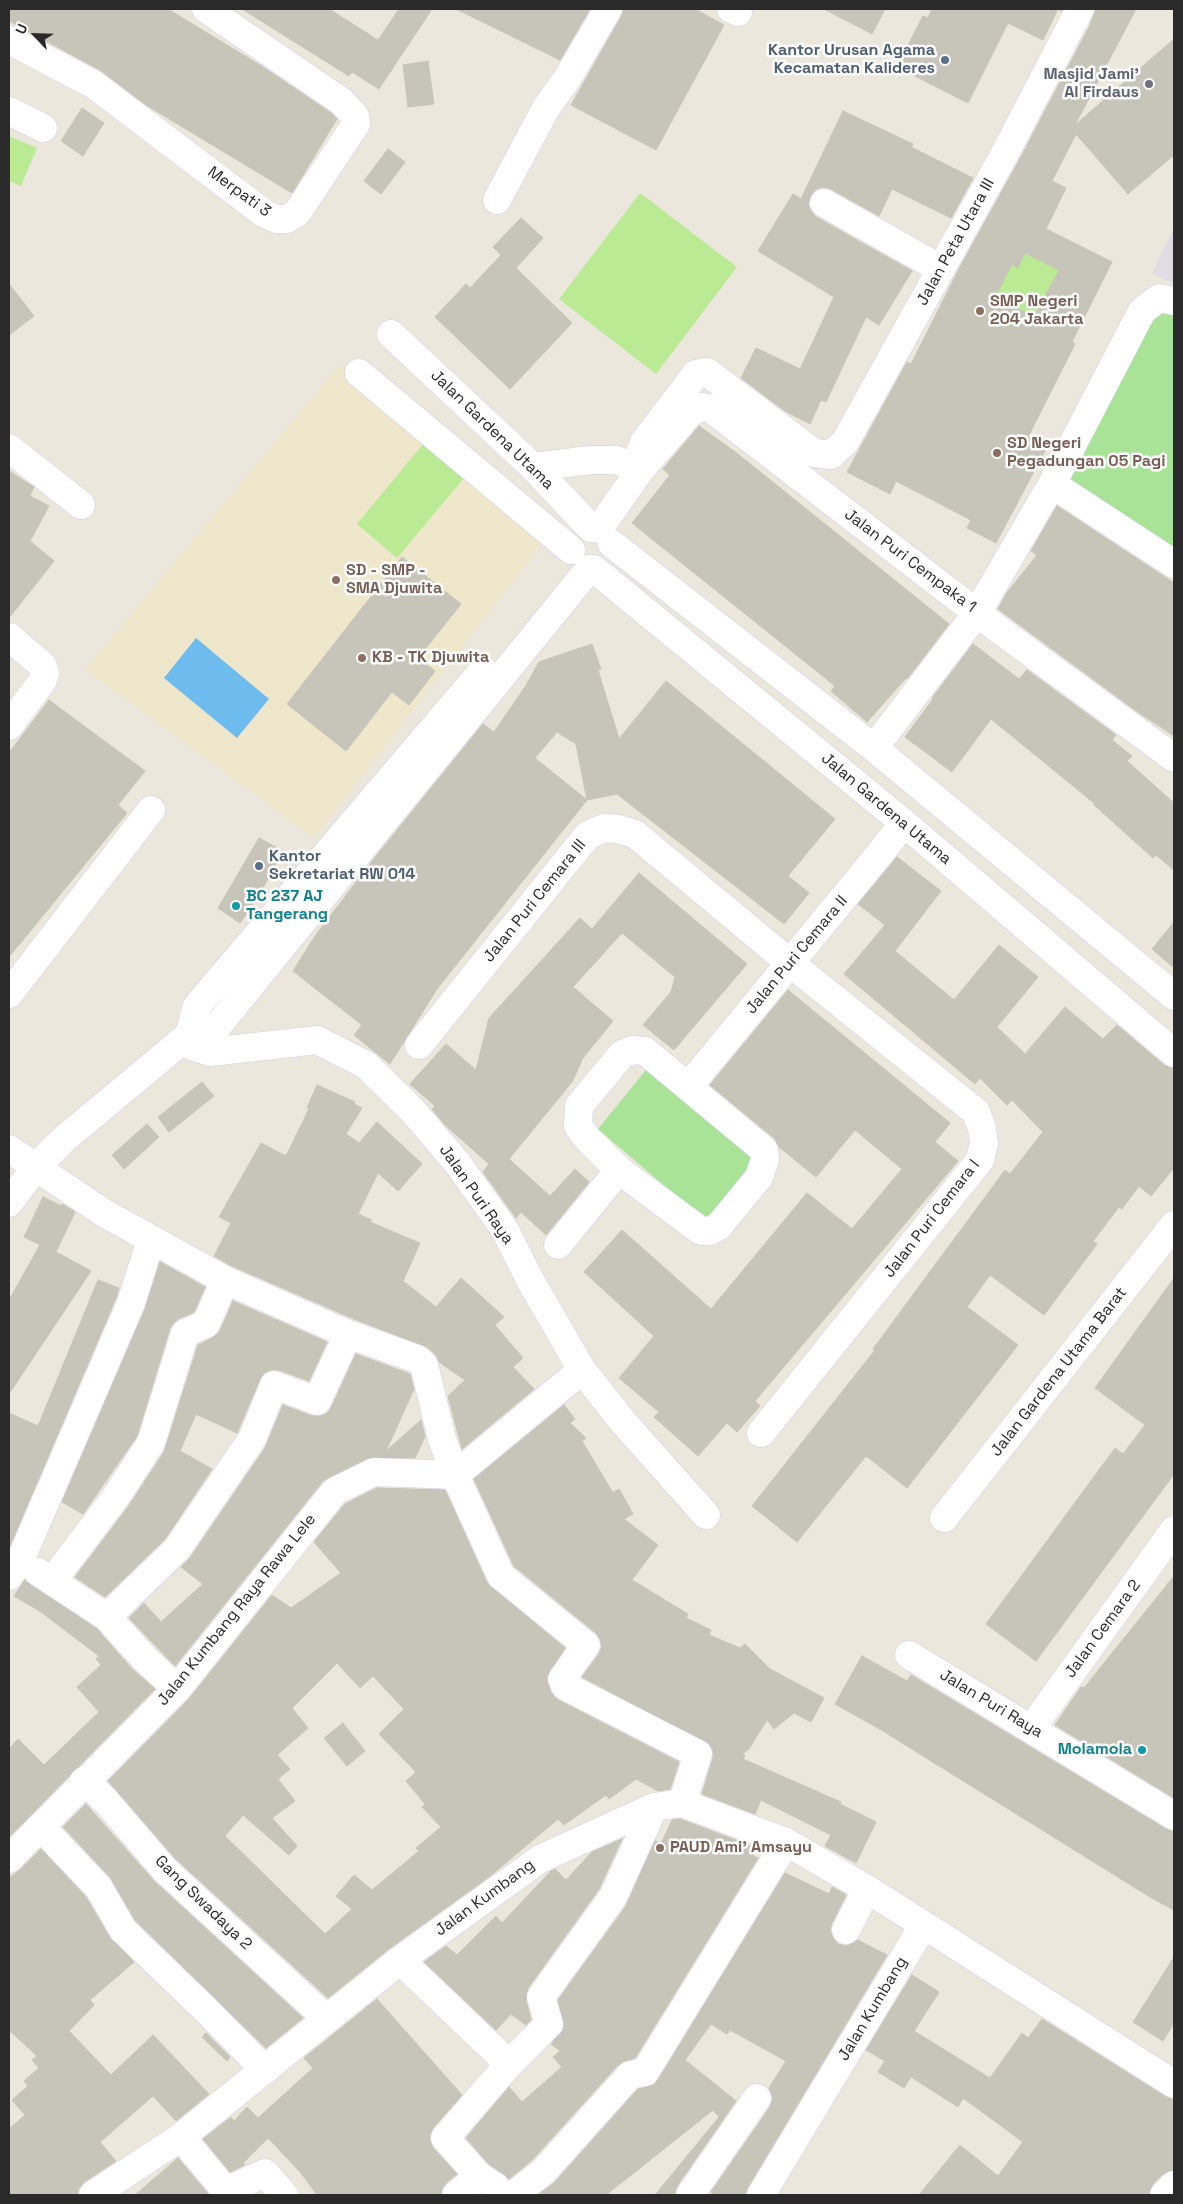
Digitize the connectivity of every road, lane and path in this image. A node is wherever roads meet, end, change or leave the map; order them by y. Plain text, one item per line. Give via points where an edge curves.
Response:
1 (206, 9) edge
2 (608, 9) edge
3 (1080, 9) edge
4 (9, 40) edge
5 (9, 111) edge
6 (43, 128) dead end
7 (497, 200) dead end
8 (824, 203) dead end
9 (941, 269) junction
10 (1174, 301) edge
11 (391, 334) dead end
12 (359, 373) dead end
13 (9, 448) edge
14 (647, 462) junction
15 (533, 467) junction
16 (1052, 484) junction
17 (81, 505) dead end
18 (600, 533) junction
19 (582, 563) junction
20 (1174, 564) edge
21 (977, 613) junction
22 (9, 637) edge
23 (9, 726) edge
24 (874, 748) junction
25 (1174, 758) edge
26 (151, 810) dead end
27 (904, 823) junction
28 (790, 963) junction
29 (9, 994) edge
30 (1174, 996) edge
31 (185, 1038) junction
32 (418, 1044) dead end
33 (1174, 1053) edge
34 (688, 1087) junction
35 (9, 1149) edge
36 (35, 1168) junction
37 (619, 1170) junction
38 (9, 1202) edge
39 (1174, 1225) edge
40 (151, 1240) junction
41 (558, 1245) dead end
42 (225, 1280) junction
43 (348, 1334) junction
44 (582, 1370) junction
45 (761, 1433) dead end
46 (455, 1475) junction
47 (706, 1515) dead end
48 (944, 1518) dead end
49 (1174, 1530) edge
50 (14, 1568) edge
51 (53, 1580) junction
52 (108, 1617) junction
53 (910, 1654) dead end
54 (176, 1689) junction
55 (1031, 1729) junction
56 (84, 1781) junction
57 (682, 1803) junction
58 (654, 1807) junction
59 (1174, 1816) edge
60 (41, 1827) junction
61 (786, 1842) junction
62 (9, 1858) edge
63 (867, 1889) junction
64 (923, 1926) junction
65 (846, 1930) dead end
66 (400, 1960) junction
67 (327, 2020) junction
68 (509, 2064) junction
69 (265, 2070) junction
70 (1174, 2084) edge
71 (757, 2098) dead end
72 (181, 2137) junction
73 (479, 2176) junction
74 (1174, 2185) edge
75 (93, 2195) edge
76 (284, 2195) edge
77 (456, 2195) edge
78 (512, 2195) edge
79 (690, 2195) edge
80 (761, 2195) edge
81 (1164, 2195) edge

1 - 4 street, Merpati 3 via 341,101 355,116 356,124 297,213 287,219 266,214 93,84
2 - 7 street via 546,108
3 - 9 street, Jalan Peta Utara III
5 - 6 street
8 - 9 street
9 - 14 street, Jalan Peta Utara III via 845,442 831,455 814,452 707,372 696,374 644,442 641,450
10 - 16 street via 1159,298 1142,311
11 - 15 street, Jalan Gardena Utama
12 - 19 street, Jalan Gardena Utama
13 - 17 street
14 - 15 street via 591,460
14 - 18 street, Jalan Puri Cempaka 1
14 - 21 street, Jalan Puri Cempaka 1 via 691,412 700,406 710,408
15 - 18 street, Jalan Gardena Utama
16 - 20 street
16 - 21 street
18 - 19 street via 610,557 606,563
18 - 19 street via 583,529 573,538
18 - 24 street, Jalan Gardena Utama
19 - 27 street, Jalan Gardena Utama
19 - 31 street via 197,1006
21 - 24 street
21 - 25 street, Jalan Puri Cempaka 1
22 - 23 street via 45,671 43,680
24 - 30 street, Jalan Gardena Utama
26 - 29 street
27 - 28 street, Jalan Puri Cemara II
27 - 33 street, Jalan Gardena Utama
28 - 32 street, Jalan Puri Cemara III via 635,834 604,828 587,836
28 - 34 street, Jalan Puri Cemara II
28 - 45 street, Jalan Puri Cemara I via 976,1112 984,1143 980,1160
31 - 36 street via 63,1140
31 - 44 street, Jalan Puri Raya via 210,1052 317,1040 366,1065 412,1110 458,1164 504,1230
34 - 37 street via 645,1051 633,1050 622,1054 579,1106 578,1114 578,1126
34 - 37 street via 764,1150 765,1159 759,1178 719,1226 701,1231
35 - 36 street
36 - 38 street
36 - 40 street
37 - 41 street
39 - 48 street, Jalan Gardena Utama Barat
40 - 42 street
40 - 50 street via 131,1303
42 - 43 street
42 - 51 street via 206,1324 185,1333 151,1443 115,1498
43 - 46 street via 417,1359 424,1365
43 - 52 street via 316,1401 274,1385 252,1440 177,1549
44 - 46 street
44 - 47 street, Jalan Puri Raya via 624,1423
46 - 54 street, Jalan Kumbang Raya Rawa Lele via 374,1472 335,1490
46 - 57 street via 501,1576 586,1645 562,1679 565,1686 698,1754
49 - 55 street, Jalan Cemara 2
50 - 51 street
51 - 52 street
52 - 54 street
53 - 55 street, Jalan Puri Raya
54 - 56 street, Jalan Kumbang Raya Rawa Lele
55 - 59 street, Jalan Puri Raya
56 - 60 street, Jalan Kumbang Raya Rawa Lele
56 - 67 street, Gang Swadaya 2 via 105,1800 165,1870
57 - 58 street, Jalan Kumbang
57 - 61 street, Jalan Kumbang
58 - 66 street, Jalan Kumbang via 540,1859
58 - 68 street via 613,1897 540,1997 549,2024
60 - 62 street, Jalan Kumbang Raya Rawa Lele
60 - 69 street via 100,1888 123,1930
61 - 63 street, Jalan Kumbang
61 - 78 street via 645,2072 630,2075 543,2172
63 - 64 street, Jalan Kumbang
63 - 65 street
64 - 70 street, Jalan Kumbang
64 - 80 street, Jalan Kumbang
66 - 67 street, Jalan Kumbang
66 - 68 street
67 - 69 street, Jalan Kumbang
68 - 73 street via 445,2138
69 - 72 street, Jalan Kumbang
71 - 79 street
72 - 75 street, Jalan Kumbang
72 - 76 street via 226,2190 265,2173
73 - 77 street
73 - 78 street
74 - 81 street

